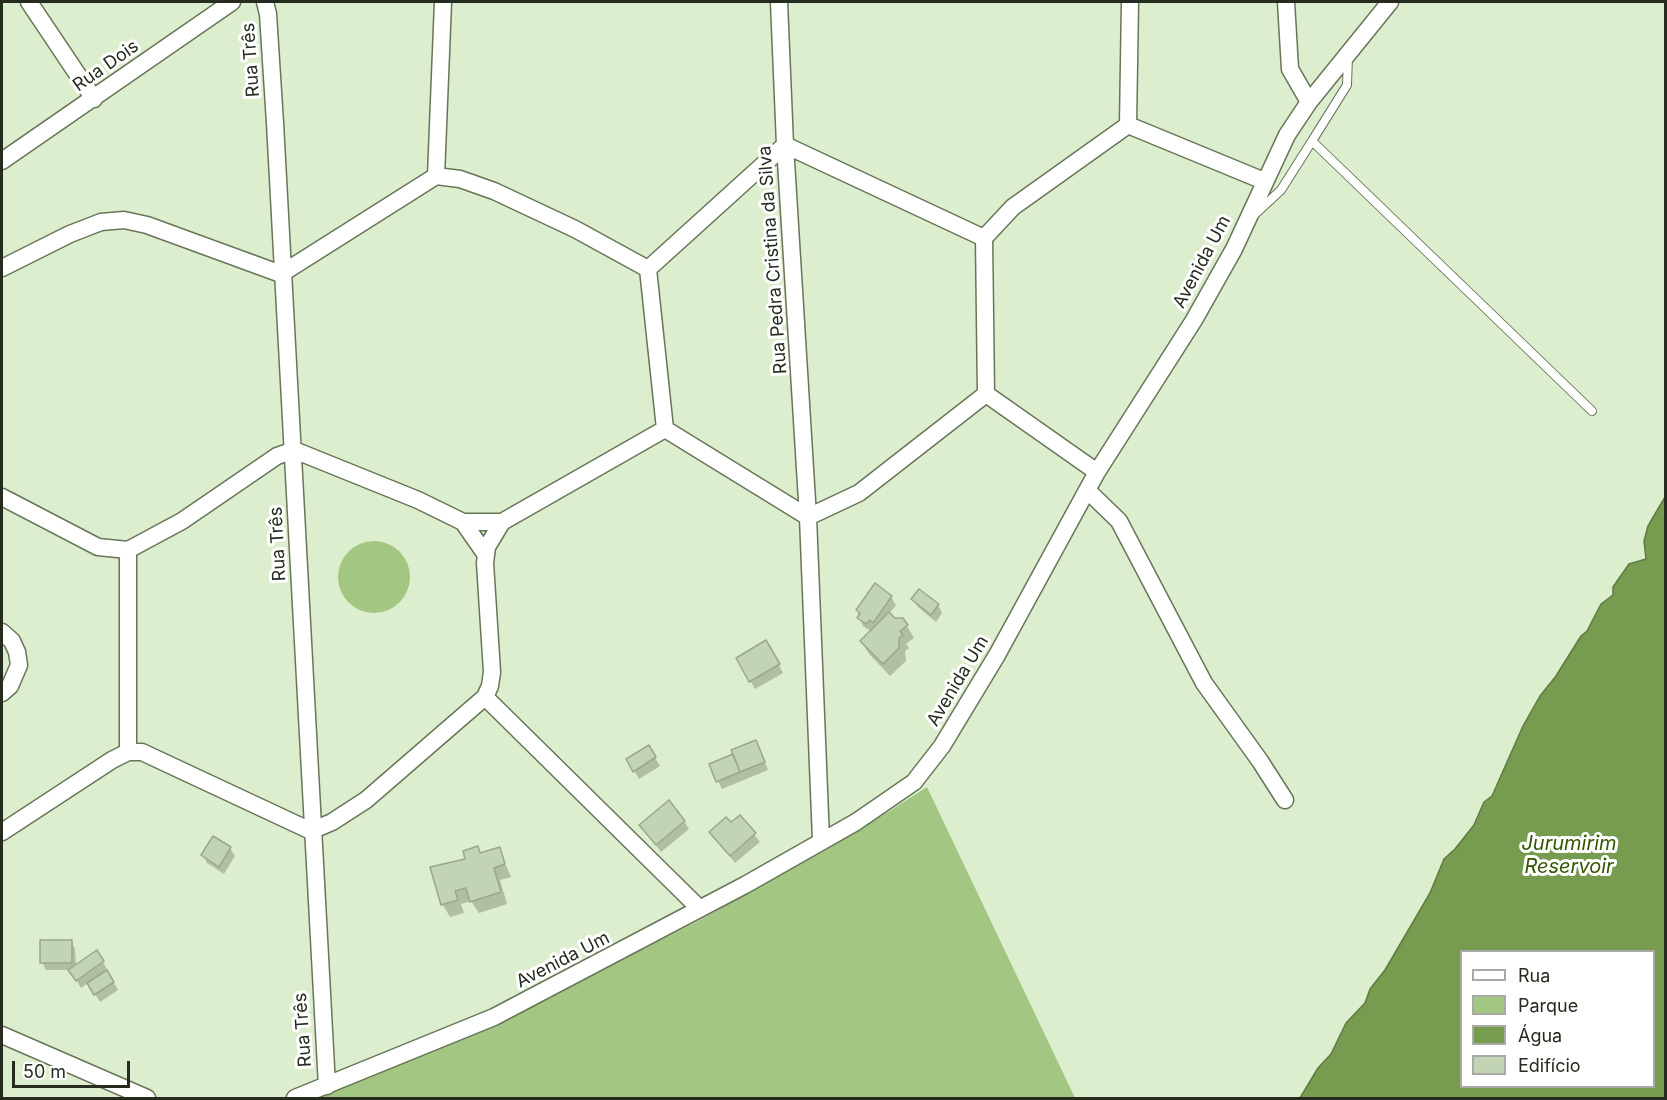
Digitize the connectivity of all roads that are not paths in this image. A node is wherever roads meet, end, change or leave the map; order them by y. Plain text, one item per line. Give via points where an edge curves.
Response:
1 (29, 2) edge
2 (232, 2) edge
3 (265, 2) edge
4 (443, 2) edge
5 (779, 2) edge
6 (1130, 2) edge
7 (1286, 2) edge
8 (1390, 2) edge
9 (1347, 53) junction
10 (94, 99) junction
11 (1309, 102) junction
12 (1128, 126) junction
13 (1312, 141) junction
14 (785, 145) junction
15 (2, 161) edge
16 (436, 176) junction
17 (1264, 181) junction
18 (1246, 222) junction
19 (984, 238) junction
20 (2, 268) edge
21 (648, 269) junction
22 (281, 274) junction
23 (986, 394) junction
24 (1592, 411) dead end
25 (665, 429) junction
26 (294, 450) junction
27 (1096, 472) junction
28 (1087, 489) junction
29 (2, 497) edge
30 (808, 517) junction
31 (463, 522) junction
32 (502, 522) junction
33 (128, 550) junction
34 (486, 555) junction
35 (2, 632) edge
36 (2, 693) edge
37 (485, 697) junction
38 (128, 752) junction
39 (1285, 800) dead end
40 (311, 831) junction
41 (2, 832) edge
42 (821, 840) junction
43 (700, 909) junction
44 (2, 1035) edge
45 (327, 1086) junction
46 (147, 1098) edge
47 (295, 1098) edge

1 - 10 street
2 - 10 street, Rua Dois
3 - 22 street, Rua Três
4 - 16 street
5 - 14 street, Rua Pedra Cristina da Silva
6 - 12 street
7 - 11 street via 1290,69
8 - 9 street, Avenida Um
9 - 11 street, Avenida Um
9 - 13 lane via 1347,85
10 - 15 street, Rua Dois
11 - 17 street, Avenida Um
12 - 17 street
12 - 19 street via 1013,207
13 - 18 lane via 1281,190
13 - 24 lane
14 - 19 street
14 - 21 street
14 - 30 street, Rua Pedra Cristina da Silva
16 - 21 street via 460,179 494,191
16 - 22 street
17 - 18 street, Avenida Um
18 - 27 street, Avenida Um via 1194,320
19 - 23 street
20 - 22 street via 70,234 101,222 124,220
21 - 25 street
22 - 26 street, Rua Três
23 - 27 street
23 - 30 street via 859,493
25 - 30 street
25 - 32 street
26 - 31 street
26 - 33 street via 277,456 182,521
26 - 40 street, Rua Três
27 - 28 street, Avenida Um
28 - 39 street via 1119,521 1204,683
28 - 42 street, Avenida Um via 991,666 942,746 914,782 856,822
29 - 33 street via 98,547
30 - 42 street, Rua Pedra Cristina da Silva
31 - 32 street
31 - 34 street
32 - 34 street via 493,533
33 - 38 street
34 - 37 street via 492,672
35 - 36 street via 12,641 18,665 10,686
37 - 40 street via 366,800
37 - 43 street
38 - 40 street via 160,758
38 - 41 street
40 - 45 street, Rua Três
42 - 43 street, Avenida Um
43 - 45 street, Avenida Um via 494,1017
44 - 46 street
45 - 47 street, Avenida Um

